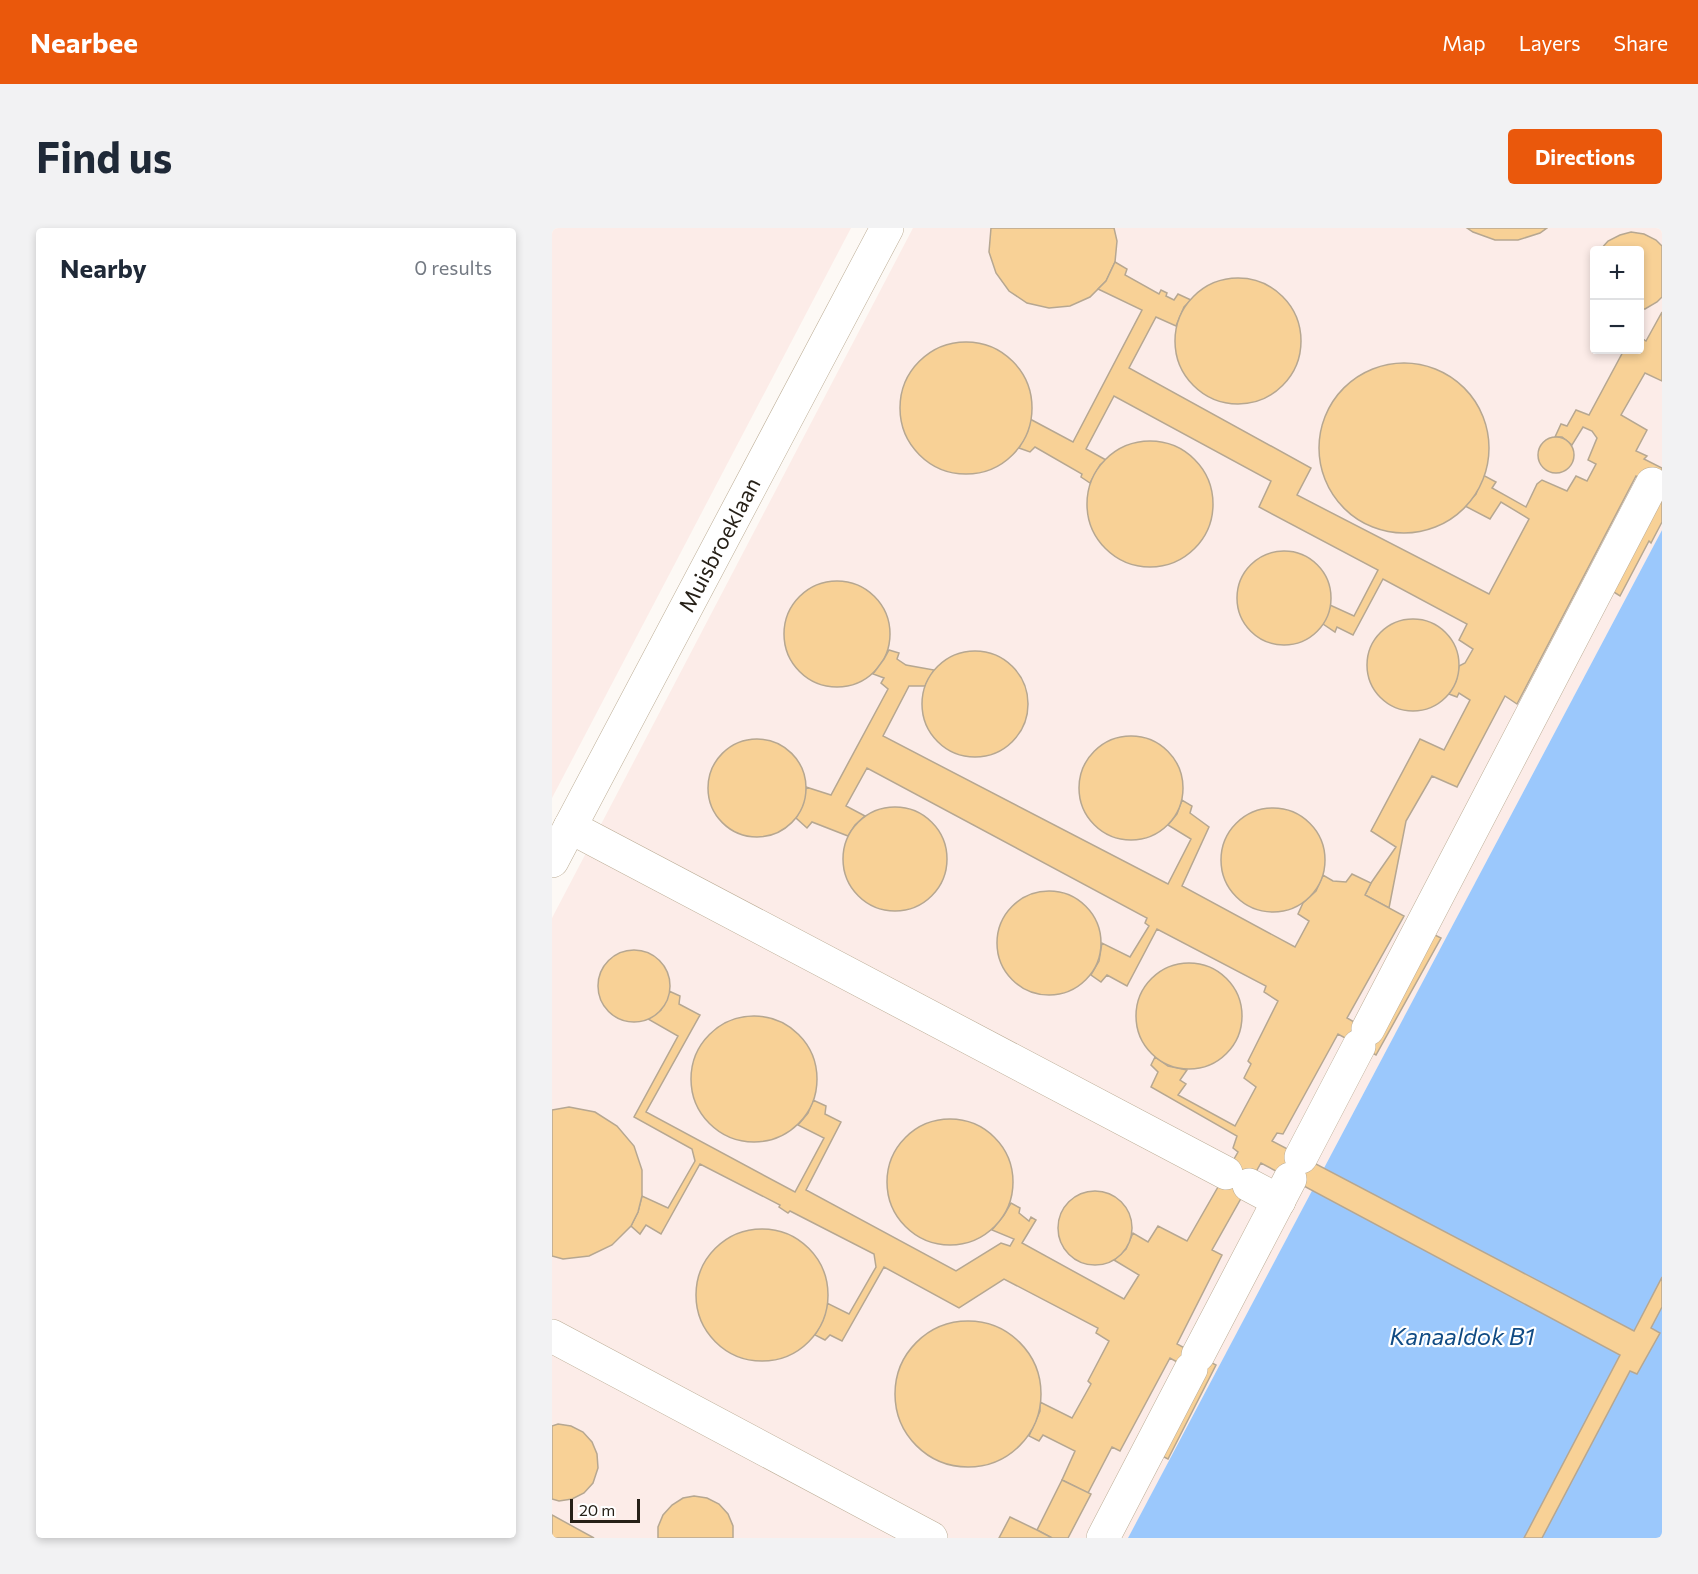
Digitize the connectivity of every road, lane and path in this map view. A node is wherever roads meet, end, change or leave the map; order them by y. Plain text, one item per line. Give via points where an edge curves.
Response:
1 (887, 228) edge
2 (1658, 472) edge
3 (570, 827) junction
4 (552, 861) edge
5 (1290, 1179) junction
6 (552, 1336) edge
7 (932, 1538) edge
8 (1103, 1538) edge

1 - 3 lane, Muisbroeklaan
2 - 5 lane
3 - 4 lane, Muisbroeklaan
3 - 5 lane via 1237,1179
5 - 8 lane
6 - 7 lane

